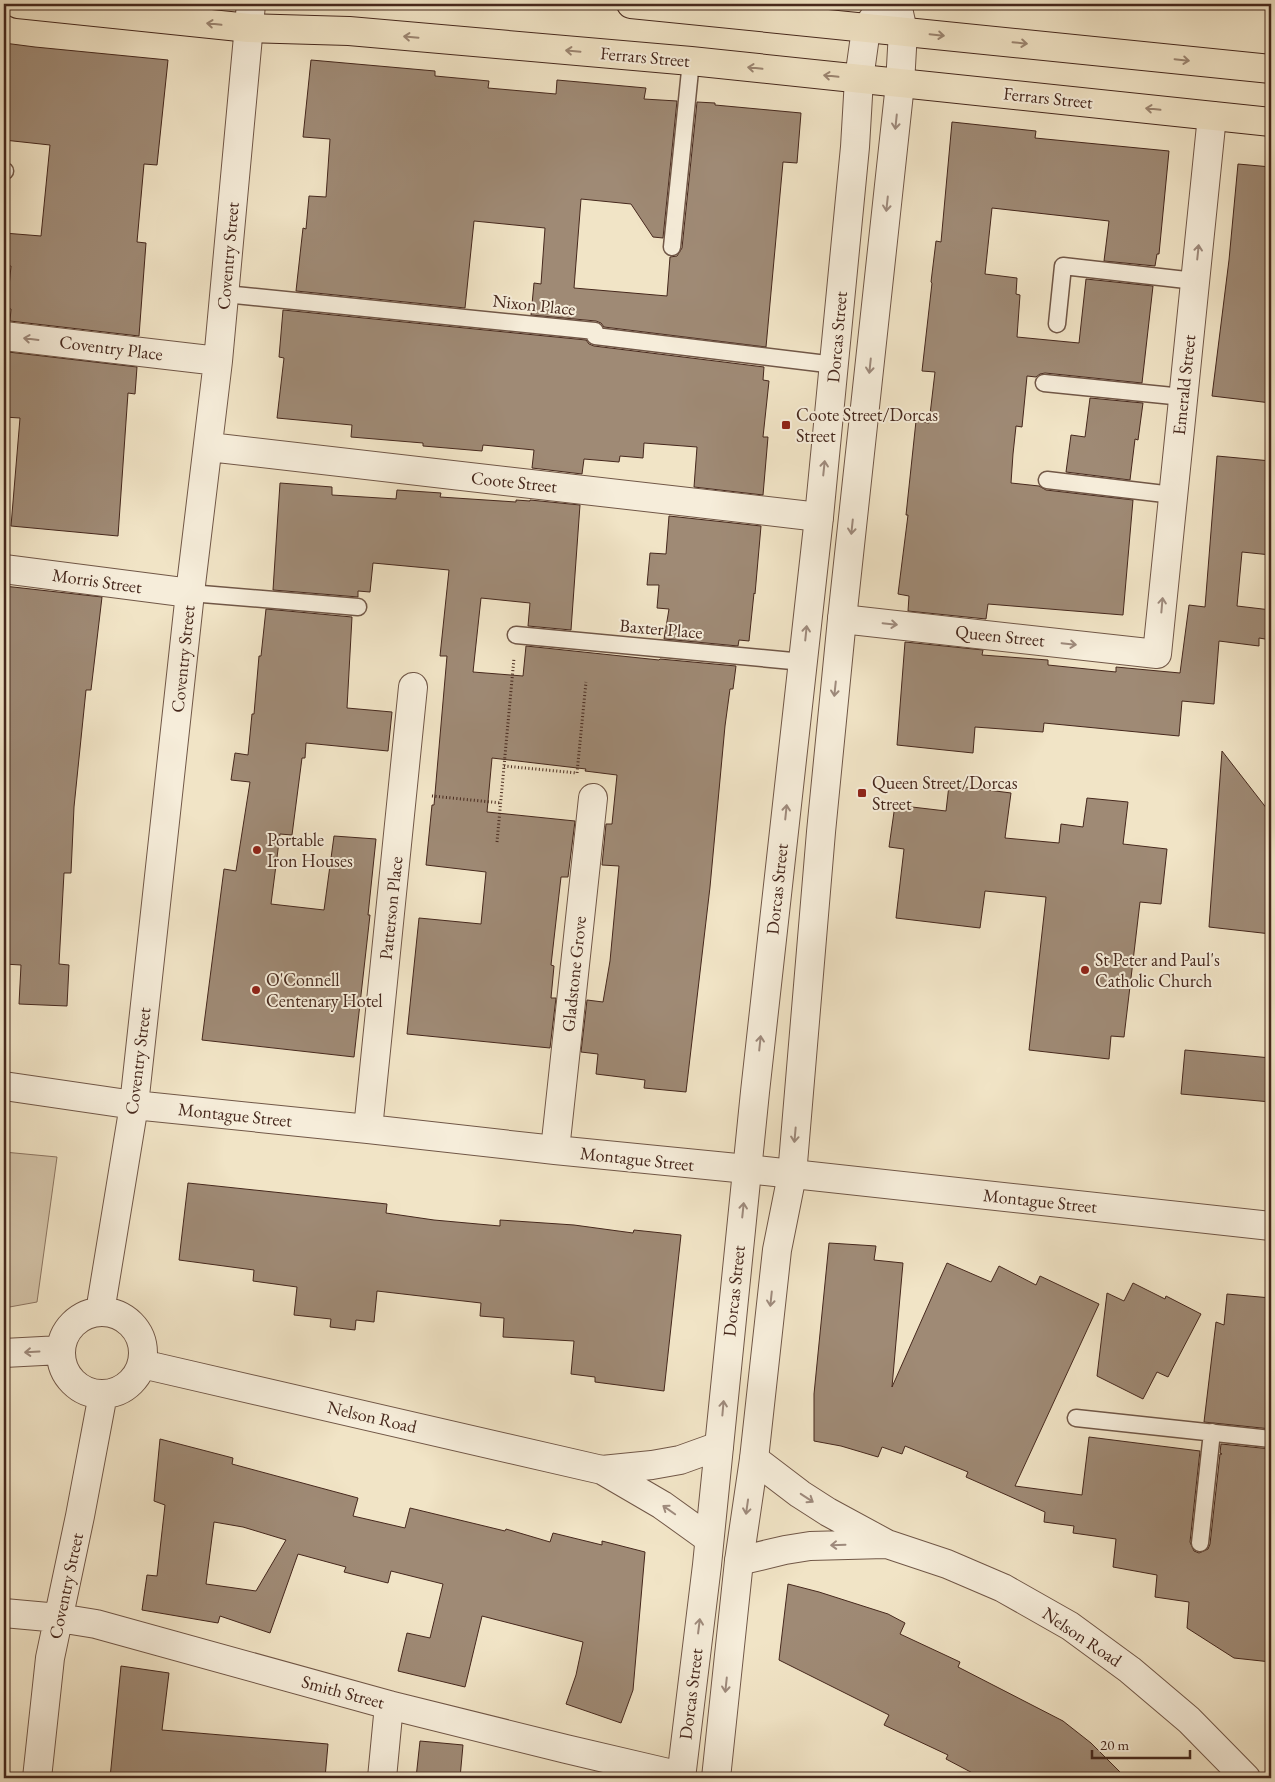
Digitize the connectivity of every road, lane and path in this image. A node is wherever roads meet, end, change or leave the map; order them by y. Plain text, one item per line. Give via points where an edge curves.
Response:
1 (18, 4) edge
2 (630, 4) edge
3 (883, 4) edge
4 (897, 4) edge
5 (250, 16) edge
6 (866, 28) junction
7 (903, 31) junction
8 (691, 61) junction
9 (1271, 69) edge
10 (859, 79) junction
11 (900, 84) junction
12 (1212, 116) junction
13 (1271, 122) edge
14 (672, 247) dead end
15 (1195, 282) junction
16 (225, 294) junction
17 (1057, 324) dead end
18 (4, 336) edge
19 (218, 361) junction
20 (835, 365) junction
21 (1044, 383) dead end
22 (1183, 397) junction
23 (209, 447) junction
24 (1047, 480) dead end
25 (1173, 495) junction
26 (819, 517) junction
27 (4, 569) edge
28 (190, 593) junction
29 (358, 607) dead end
30 (842, 619) junction
31 (516, 635) joint
32 (1158, 654) joint
33 (803, 662) junction
34 (586, 682) dead end
35 (413, 687) dead end
36 (504, 766) junction
37 (402, 793) junction
38 (593, 798) dead end
39 (501, 802) junction
40 (497, 842) dead end
41 (4, 1086) edge
42 (134, 1105) junction
43 (368, 1128) junction
44 (555, 1150) junction
45 (747, 1169) junction
46 (792, 1175) junction
47 (1271, 1226) edge
48 (100, 1312) junction
49 (61, 1350) junction
50 (4, 1353) edge
51 (142, 1364) junction
52 (103, 1394) junction
53 (1076, 1418) dead end
54 (1212, 1432) junction
55 (1271, 1439) edge
56 (719, 1446) junction
57 (754, 1459) junction
58 (602, 1470) junction
59 (708, 1538) junction
60 (1200, 1543) dead end
61 (886, 1544) junction
62 (739, 1560) junction
63 (4, 1613) edge
64 (59, 1618) junction
65 (390, 1705) junction
66 (681, 1777) edge
67 (37, 1778) edge
68 (382, 1778) edge
69 (716, 1778) edge
70 (1246, 1778) edge

5 -> 1 main road, Ferrars Street
2 - 6 main road
3 - 6 street, Dorcas Street
4 - 7 street, Dorcas Street
8 -> 5 main road, Ferrars Street via 349,32
5 - 16 street, Coventry Street
6 - 7 main road
6 - 10 street, Dorcas Street
7 -> 9 main road
7 - 11 street, Dorcas Street
10 -> 8 main road, Ferrars Street
8 - 14 lane
10 - 11 main road, Ferrars Street
10 - 20 street, Dorcas Street
12 -> 11 main road, Ferrars Street
11 -> 30 street, Dorcas Street
12 - 13 main road, Ferrars Street
15 -> 12 street, Emerald Street
15 - 17 lane via 1063,266
15 - 22 street, Emerald Street
16 - 19 street, Coventry Street
16 - 20 lane, Nixon Place via 595,331 594,336
19 -> 18 street, Coventry Place
19 - 23 street, Coventry Street
26 -> 20 street, Dorcas Street
21 - 22 lane
22 - 25 street, Emerald Street
23 - 26 street, Coote Street
23 - 28 street, Coventry Street
24 - 25 lane
32 -> 25 street, Emerald Street
33 -> 26 street, Dorcas Street
27 - 28 street, Morris Street
28 - 29 lane
28 - 42 street, Coventry Street
30 -> 32 street, Queen Street
30 -> 46 street, Dorcas Street
31 - 33 lane, Baxter Place
31 - 36 path
45 -> 33 street, Dorcas Street
34 - 36 path via 576,774
35 - 37 street, Patterson Place
36 - 39 path
37 - 39 path
37 - 43 street, Patterson Place
38 - 44 street, Gladstone Grove
39 - 40 path
41 - 42 street, Montague Street
42 - 43 street, Montague Street
42 - 48 street, Coventry Street
43 - 44 street, Montague Street
44 - 45 street, Montague Street
45 - 46 street, Montague Street
56 -> 45 street, Dorcas Street
46 - 47 street, Montague Street
46 -> 57 street, Dorcas Street via 777,1250
48 - 49 street via 88,1314 69,1328
48 - 51 street via 125,1318 135,1327 141,1338
49 -> 50 street
49 - 52 street via 62,1364 68,1376 78,1386
51 - 52 street via 128,1385 116,1392
51 - 58 street, Nelson Road
52 - 64 street, Coventry Street
53 - 54 lane
54 - 55 lane
54 - 60 lane
56 - 58 street, Nelson Road via 680,1460
56 - 59 street, Dorcas Street
57 -> 61 street, Nelson Road via 807,1498
57 -> 62 street, Dorcas Street
59 -> 58 street, Nelson Road via 662,1505
66 -> 59 street, Dorcas Street
61 -> 62 street, Nelson Road via 810,1546
61 - 70 street, Nelson Road via 947,1564 1003,1588 1070,1626 1130,1670 1189,1720
62 -> 69 street, Dorcas Street
63 - 64 street, Smith Street
64 - 65 street, Smith Street via 96,1624
64 - 67 street, Coventry Street via 50,1658
65 - 66 street, Smith Street
65 - 68 street

